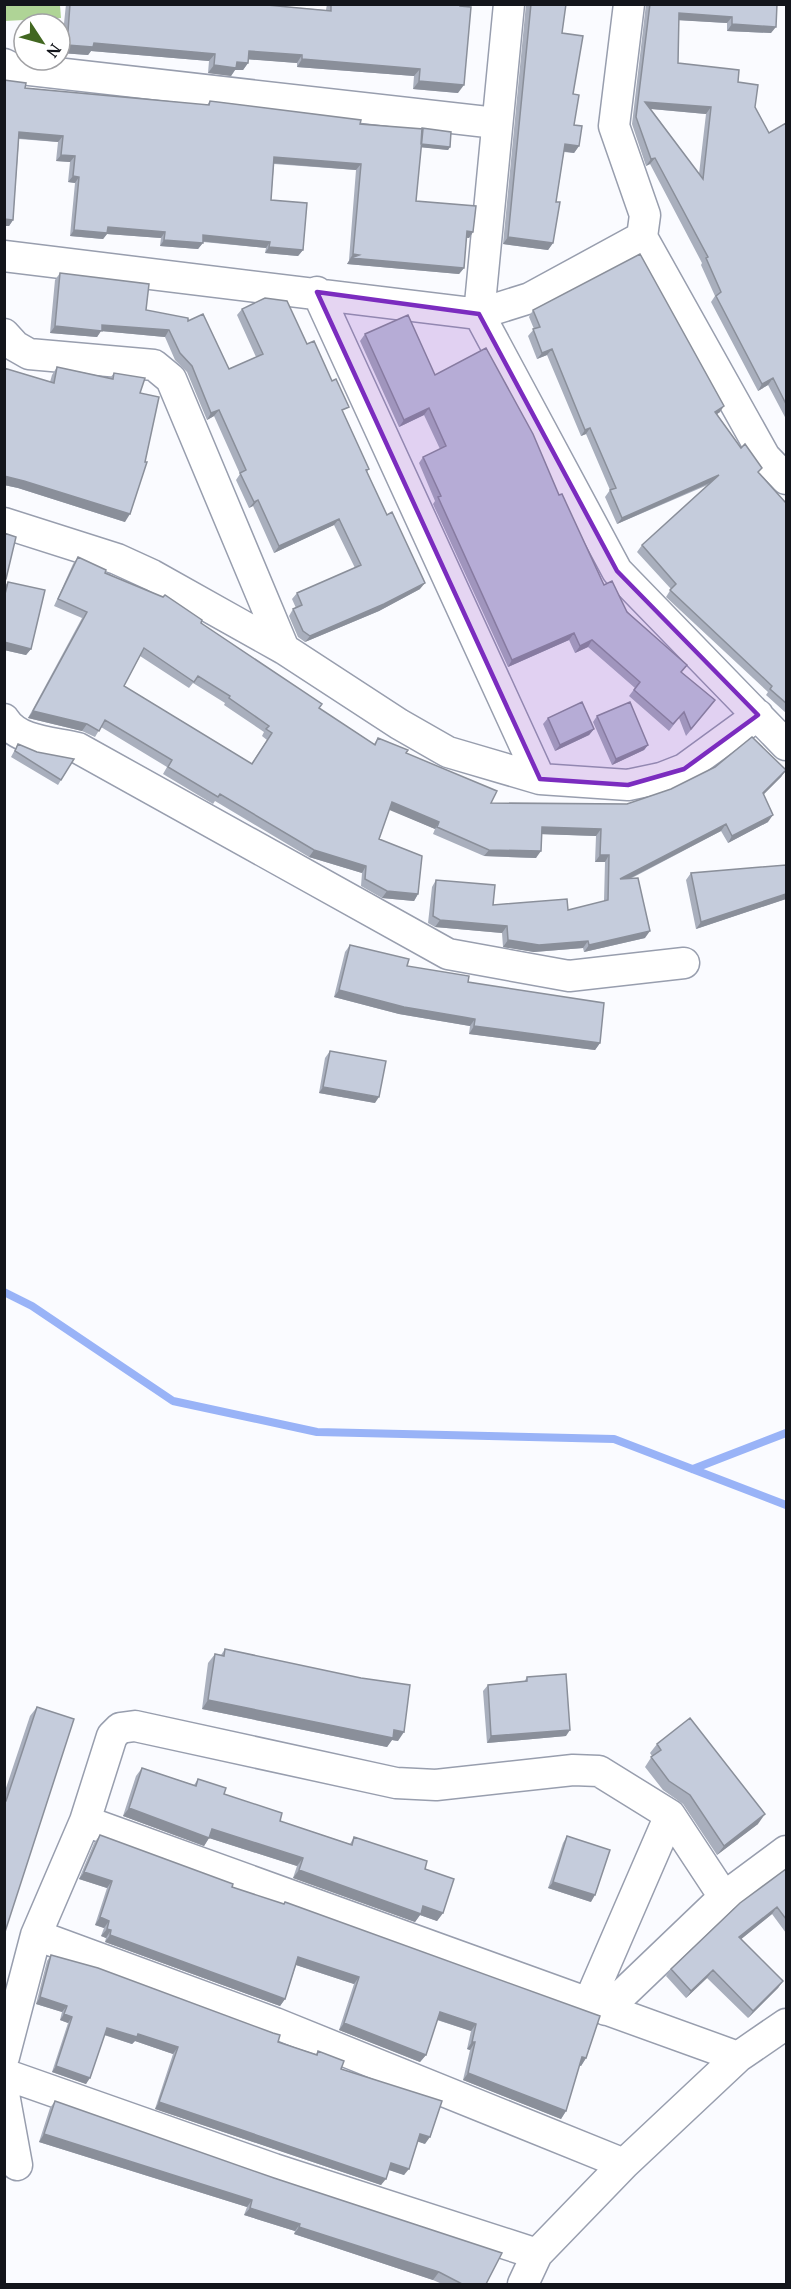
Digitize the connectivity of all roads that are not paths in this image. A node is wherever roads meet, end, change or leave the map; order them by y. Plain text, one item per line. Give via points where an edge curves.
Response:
1 (508, 4) edge
2 (629, 4) edge
3 (4, 64) edge
4 (496, 123) junction
5 (642, 237) junction
6 (4, 256) edge
7 (316, 292) junction
8 (479, 314) junction
9 (4, 334) edge
10 (786, 480) edge
11 (4, 523) edge
12 (284, 649) junction
13 (758, 715) junction
14 (7, 727) edge
15 (786, 745) edge
16 (540, 779) junction
17 (684, 963) dead end
18 (670, 1815) junction
19 (85, 1821) junction
20 (786, 1851) edge
21 (724, 1897) junction
22 (36, 1935) junction
23 (597, 2006) junction
24 (786, 2024) edge
25 (4, 2057) edge
26 (738, 2057) junction
27 (4, 2074) edge
28 (4, 2094) edge
29 (624, 2164) junction
30 (17, 2165) dead end
31 (537, 2254) junction
32 (523, 2284) edge

1 - 4 street
2 - 5 street via 614,126 645,215
3 - 4 street via 12,68
4 - 8 street
5 - 8 street via 530,298
5 - 10 street via 765,457
6 - 7 street
7 - 8 street
7 - 16 street
8 - 13 street via 617,571
9 - 12 street via 29,354 154,365 171,379
11 - 12 street via 152,574
12 - 16 street via 448,752
13 - 15 street
13 - 16 street via 684,769 661,778 628,784
14 - 17 street via 21,735 78,748 448,954 569,976
18 - 19 street via 599,1771 573,1770 436,1785 396,1783 135,1726 120,1728 112,1736
18 - 21 street
18 - 23 street
19 - 22 street
19 - 23 street
20 - 21 street
21 - 23 street
22 - 25 street
22 - 29 street via 275,2023
23 - 26 street
24 - 26 street
26 - 29 street
27 - 31 street via 274,2169
28 - 30 street
29 - 31 street
31 - 32 street

